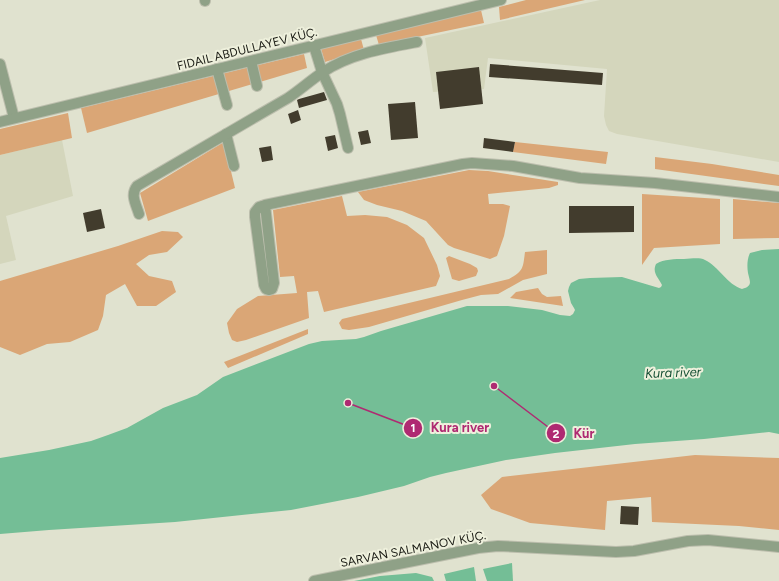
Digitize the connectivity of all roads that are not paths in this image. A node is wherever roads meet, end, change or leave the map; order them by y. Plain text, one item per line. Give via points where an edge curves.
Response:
1 (499, 0) edge
2 (417, 42) dead end
3 (314, 46) junction
4 (251, 61) junction
5 (0, 64) edge
6 (217, 70) junction
7 (322, 72) junction
8 (257, 86) dead end
9 (227, 105) dead end
10 (14, 118) junction
11 (0, 122) edge
12 (226, 134) junction
13 (348, 148) dead end
14 (234, 166) dead end
15 (779, 197) edge
16 (265, 205) junction
17 (139, 214) dead end
18 (779, 547) edge
19 (314, 581) edge

1 - 3 street, FIDAIL ABDULLAYEV KÜÇ.
2 - 7 street via 374,51
3 - 4 street, FIDAIL ABDULLAYEV KÜÇ.
3 - 7 street
4 - 6 street, FIDAIL ABDULLAYEV KÜÇ.
4 - 8 street
5 - 10 street
6 - 9 street
6 - 10 street, FIDAIL ABDULLAYEV KÜÇ.
7 - 12 street via 288,98
7 - 13 street via 337,104
10 - 11 street, FIDAIL ABDULLAYEV KÜÇ.
12 - 14 street
12 - 17 street via 137,186 133,196
15 - 16 street via 655,183 580,178 513,166 472,162
16 - 16 street via 257,209 255,217 264,285 269,290 274,283
18 - 19 street, SARVAN SALMANOV KÜÇ. via 708,540 616,552 498,546

